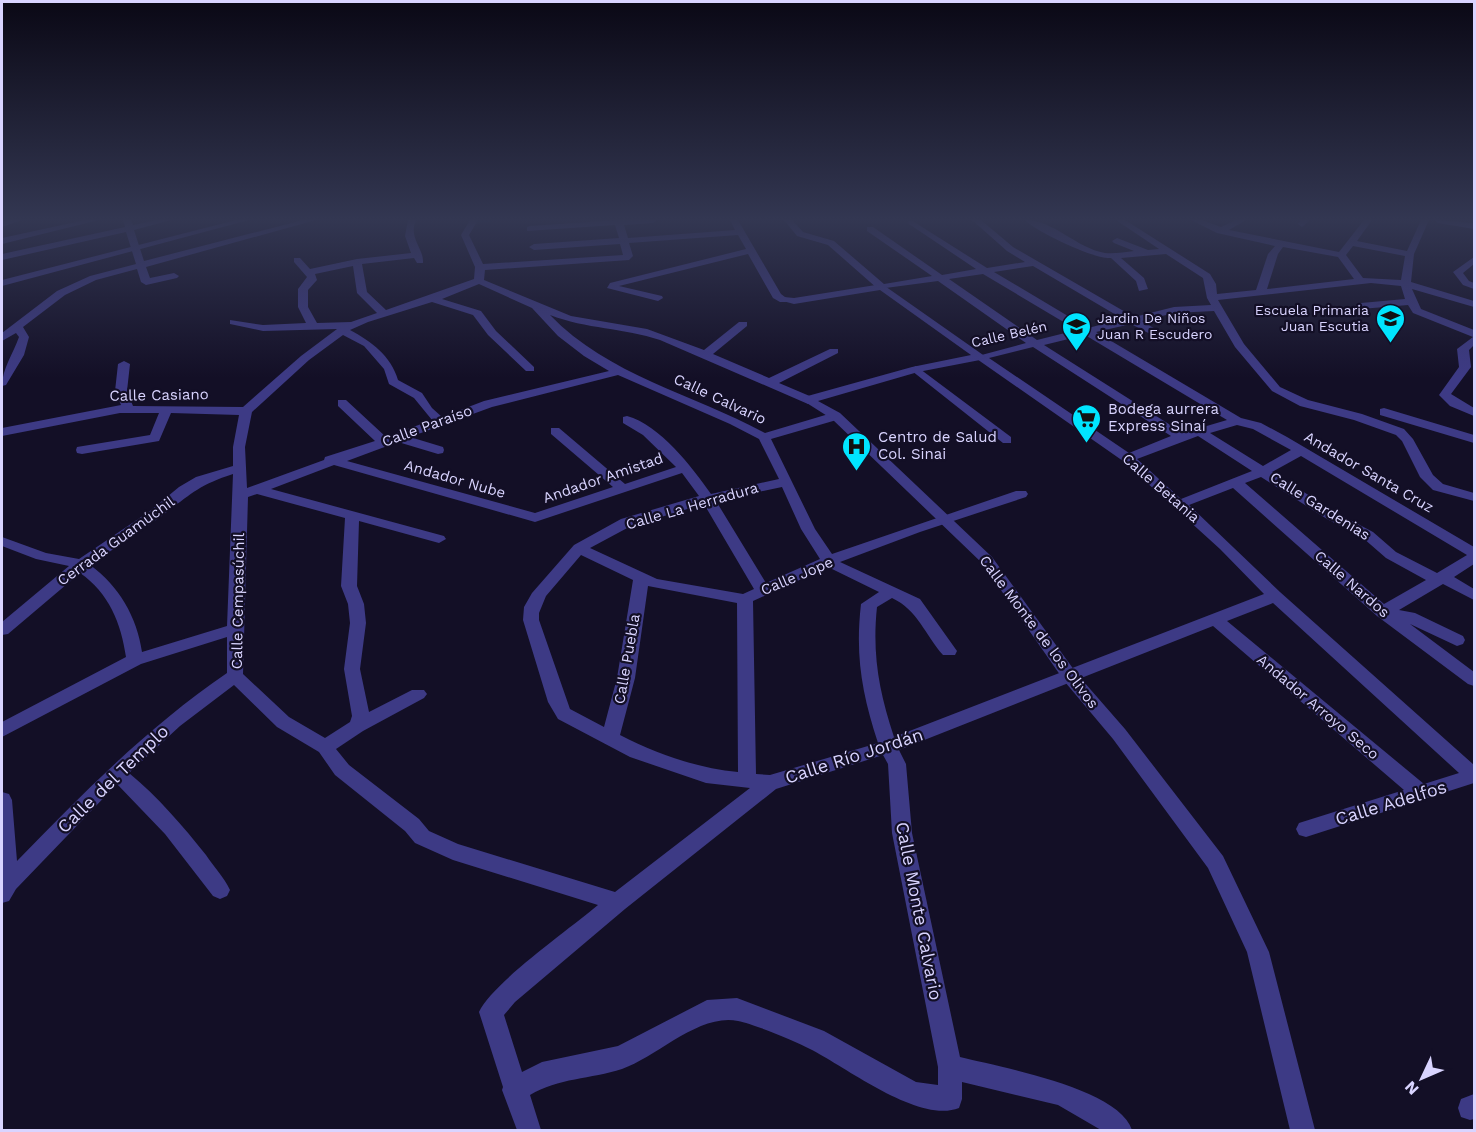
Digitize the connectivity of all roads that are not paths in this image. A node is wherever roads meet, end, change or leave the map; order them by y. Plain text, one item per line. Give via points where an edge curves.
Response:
1 (37, 273) edge
2 (118, 273) edge
3 (143, 273) edge
4 (307, 273) edge
5 (359, 273) edge
6 (490, 273) edge
7 (661, 273) edge
8 (764, 273) edge
9 (866, 273) edge
10 (931, 273) edge
11 (973, 273) edge
12 (988, 273) edge
13 (1050, 273) edge
14 (1133, 273) edge
15 (1202, 273) edge
16 (1267, 273) edge
17 (1355, 273) edge
18 (1405, 273) edge
19 (1459, 273) edge
20 (479, 274) junction
21 (174, 276) dead end
22 (938, 278) junction
23 (1360, 280) junction
24 (2, 282) edge
25 (1403, 283) junction
26 (1472, 284) edge
27 (882, 287) junction
28 (1143, 289) dead end
29 (1260, 294) junction
30 (658, 298) dead end
31 (432, 299) junction
32 (1412, 302) junction
33 (1215, 303) junction
34 (1474, 304) edge
35 (1361, 306) dead end
36 (537, 308) junction
37 (384, 314) junction
38 (1132, 320) junction
39 (234, 322) dead end
40 (743, 324) dead end
41 (313, 326) junction
42 (347, 327) junction
43 (18, 328) junction
44 (1087, 333) junction
45 (1474, 334) edge
46 (1158, 335) dead end
47 (2, 338) edge
48 (1474, 340) edge
49 (1034, 343) junction
50 (834, 351) dead end
51 (704, 356) junction
52 (980, 357) junction
53 (124, 364) dead end
54 (531, 369) dead end
55 (916, 369) junction
56 (618, 372) junction
57 (2, 383) edge
58 (770, 383) junction
59 (808, 400) junction
60 (342, 403) dead end
61 (128, 409) junction
62 (166, 409) junction
63 (246, 411) junction
64 (1384, 412) dead end
65 (1474, 412) edge
66 (836, 416) junction
67 (627, 420) dead end
68 (1242, 421) junction
69 (441, 422) junction
70 (555, 431) dead end
71 (2, 432) edge
72 (1202, 433) junction
73 (764, 437) junction
74 (1181, 437) junction
75 (399, 438) junction
76 (1474, 439) edge
77 (1007, 440) dead end
78 (383, 442) junction
79 (82, 450) dead end
80 (438, 450) dead end
81 (1300, 451) junction
82 (1128, 458) junction
83 (330, 460) junction
84 (240, 468) junction
85 (682, 469) junction
86 (1264, 471) junction
87 (784, 482) junction
88 (1235, 482) junction
89 (621, 487) junction
90 (256, 489) junction
91 (1020, 494) dead end
92 (241, 495) junction
93 (1474, 497) edge
94 (708, 501) junction
95 (1180, 504) junction
96 (352, 515) junction
97 (536, 518) joint
98 (943, 519) junction
99 (439, 540) dead end
100 (2, 541) edge
101 (579, 548) junction
102 (1474, 553) edge
103 (1474, 558) edge
104 (829, 561) junction
105 (80, 565) junction
106 (640, 579) junction
107 (1440, 579) junction
108 (762, 590) junction
109 (891, 592) junction
110 (1474, 595) edge
111 (1275, 596) junction
112 (744, 599) junction
113 (1383, 612) junction
114 (1215, 619) junction
115 (235, 629) junction
116 (2, 630) edge
117 (1457, 639) dead end
118 (949, 651) dead end
119 (135, 660) junction
120 (235, 676) junction
121 (1071, 678) junction
122 (1474, 680) edge
123 (418, 694) dead end
124 (357, 726) junction
125 (2, 730) edge
126 (610, 739) junction
127 (325, 747) junction
128 (888, 747) junction
129 (116, 773) junction
130 (1474, 776) edge
131 (747, 780) junction
132 (770, 783) junction
133 (1422, 794) junction
134 (2, 801) edge
135 (1306, 829) dead end
136 (5, 888) edge
137 (220, 890) dead end
138 (618, 902) junction
139 (950, 1067) junction
140 (514, 1090) junction
141 (529, 1131) edge
142 (1120, 1131) edge
143 (1303, 1131) edge

1 - 24 street
2 - 43 street via 74,286
3 - 21 street via 146,282
4 - 41 street via 312,280 303,289 303,306
5 - 37 street via 362,293
6 - 20 street
7 - 30 street via 612,288
8 - 27 street via 777,296 784,300
9 - 27 street, Calle Betania
10 - 22 street
11 - 22 street
12 - 44 street, Andador Santa Cruz
13 - 38 street
14 - 28 street via 1141,280
15 - 33 street via 1211,284
16 - 29 street
17 - 23 street
18 - 25 street
19 - 26 street
20 - 31 street
20 - 36 street, Calle Monte de los Olivos
22 - 27 street
22 - 49 street
23 - 25 street, Calle Belén
23 - 29 street, Calle Belén
25 - 32 street
25 - 34 street, Calle Belén
27 - 52 street, Calle Betania
29 - 33 street, Calle Belén
31 - 37 street
31 - 54 street via 477,313 492,333
32 - 35 street
32 - 45 street via 1417,311
33 - 38 street, Calle Belén
33 - 93 street via 1239,345 1276,389 1304,403 1400,432 1427,477 1438,487
36 - 51 street, Calle Monte de los Olivos via 600,327 641,330
36 - 56 street, Calle Calvario via 580,351
37 - 42 street
38 - 44 street, Calle Belén
38 - 46 street
39 - 41 street via 263,328
40 - 51 street
41 - 42 street
42 - 63 street via 305,358
42 - 69 street via 368,344 393,382 418,396
43 - 47 street
43 - 57 street via 24,337
44 - 49 street, Calle Belén
44 - 68 street, Andador Santa Cruz
48 - 65 street via 1463,349 1465,368 1445,395
49 - 52 street, Calle Belén
49 - 74 street
50 - 58 street
51 - 58 street, Calle Monte de los Olivos
52 - 55 street, Calle Belén
52 - 82 street, Calle Betania
53 - 61 street via 121,391
55 - 59 street, Calle Belén
55 - 77 street
56 - 69 street, Calle Paraíso via 488,404
56 - 73 street, Calle Calvario
58 - 59 street, Calle Monte de los Olivos
59 - 66 street, Calle Monte de los Olivos
60 - 78 street
61 - 62 street, Calle Casiano
61 - 71 street, Calle Casiano
62 - 63 street, Calle Casiano
62 - 79 street via 155,438
63 - 84 street, Calle Cempasúchil via 241,429
64 - 76 street
66 - 73 street
66 - 98 street, Calle Monte de los Olivos
67 - 85 street via 654,435
68 - 72 street
68 - 81 street, Andador Santa Cruz
69 - 75 street, Calle Paraíso
70 - 89 street
72 - 74 street
72 - 86 street, Calle Gardenias
73 - 87 street, Calle Calvario via 775,454
74 - 82 street
75 - 78 street, Calle Paraíso
75 - 80 street
78 - 83 street, Calle Paraíso
81 - 86 street
81 - 102 street, Andador Santa Cruz
82 - 95 street, Calle Betania
83 - 90 street, Calle Paraíso
83 - 97 street, Andador Nube
84 - 92 street, Calle Cempasúchil
84 - 105 street, Cerrada Guamúchil via 201,480 184,490
85 - 89 street, Andador Amistad
85 - 94 street
86 - 88 street
86 - 107 street, Calle Gardenias via 1368,536 1391,555
87 - 94 street, Calle La Herradura
87 - 104 street, Calle Calvario via 803,525
88 - 95 street
88 - 113 street, Calle Nardos
89 - 97 street, Andador Amistad
90 - 92 street, Calle Paraíso
90 - 96 street
91 - 98 street, Calle Jope
92 - 115 street, Calle Cempasúchil
94 - 101 street, Calle La Herradura via 659,512 610,530
94 - 108 street via 726,524
95 - 111 street, Calle Betania
96 - 99 street
96 - 124 street via 349,586 358,623 352,669 361,716
98 - 104 street, Calle Jope
98 - 121 street, Calle Monte de los Olivos via 987,560
100 - 105 street
101 - 106 street
101 - 126 street, Calle La Herradura via 534,599 531,620 564,714
103 - 107 street
104 - 108 street, Calle Jope
104 - 109 street, Calle Calvario
105 - 116 street, Cerrada Guamúchil
105 - 119 street via 120,605
106 - 112 street
106 - 126 street, Calle Puebla via 626,678
107 - 110 street, Calle Gardenias
107 - 113 street
108 - 112 street, Calle Jope
109 - 118 street, Calle Calvario via 917,605 936,639
109 - 128 street, Calle Monte Calvario via 869,604 866,639 874,703
111 - 114 street, Calle Río Jordán
111 - 130 street, Calle Betania
112 - 131 street, Calle Jope
113 - 117 street via 1409,617
113 - 122 street, Calle Nardos
114 - 121 street, Calle Río Jordán
114 - 133 street, Andador Arroyo Seco
115 - 119 street
115 - 120 street, Calle Cempasúchil
119 - 125 street
120 - 127 street, Calle Cempasúchil via 283,722
120 - 129 street, Calle del Templo via 169,724
121 - 128 street, Calle Río Jordán
121 - 143 street, Calle Monte de los Olivos via 1119,734 1216,862 1258,952
123 - 124 street
124 - 127 street
126 - 131 street via 706,776
127 - 138 street, Calle Cempasúchil via 342,770 422,837 453,851
128 - 132 street, Calle Río Jordán
128 - 139 street, Calle Monte Calvario via 897,765 902,833
129 - 136 street, Calle del Templo
129 - 137 street via 169,822
130 - 133 street, Calle Adelfos
131 - 132 street
132 - 138 street, Calle Río Jordán
133 - 135 street, Calle Adelfos
134 - 136 street
138 - 140 street, Calle Río Jordán via 507,994 491,1012
139 - 140 street, Calle Monte Calvario via 950,1099 913,1094 816,1039 737,1009 707,1011 621,1057 542,1074
139 - 142 street via 1061,1094 1100,1114
140 - 141 street

